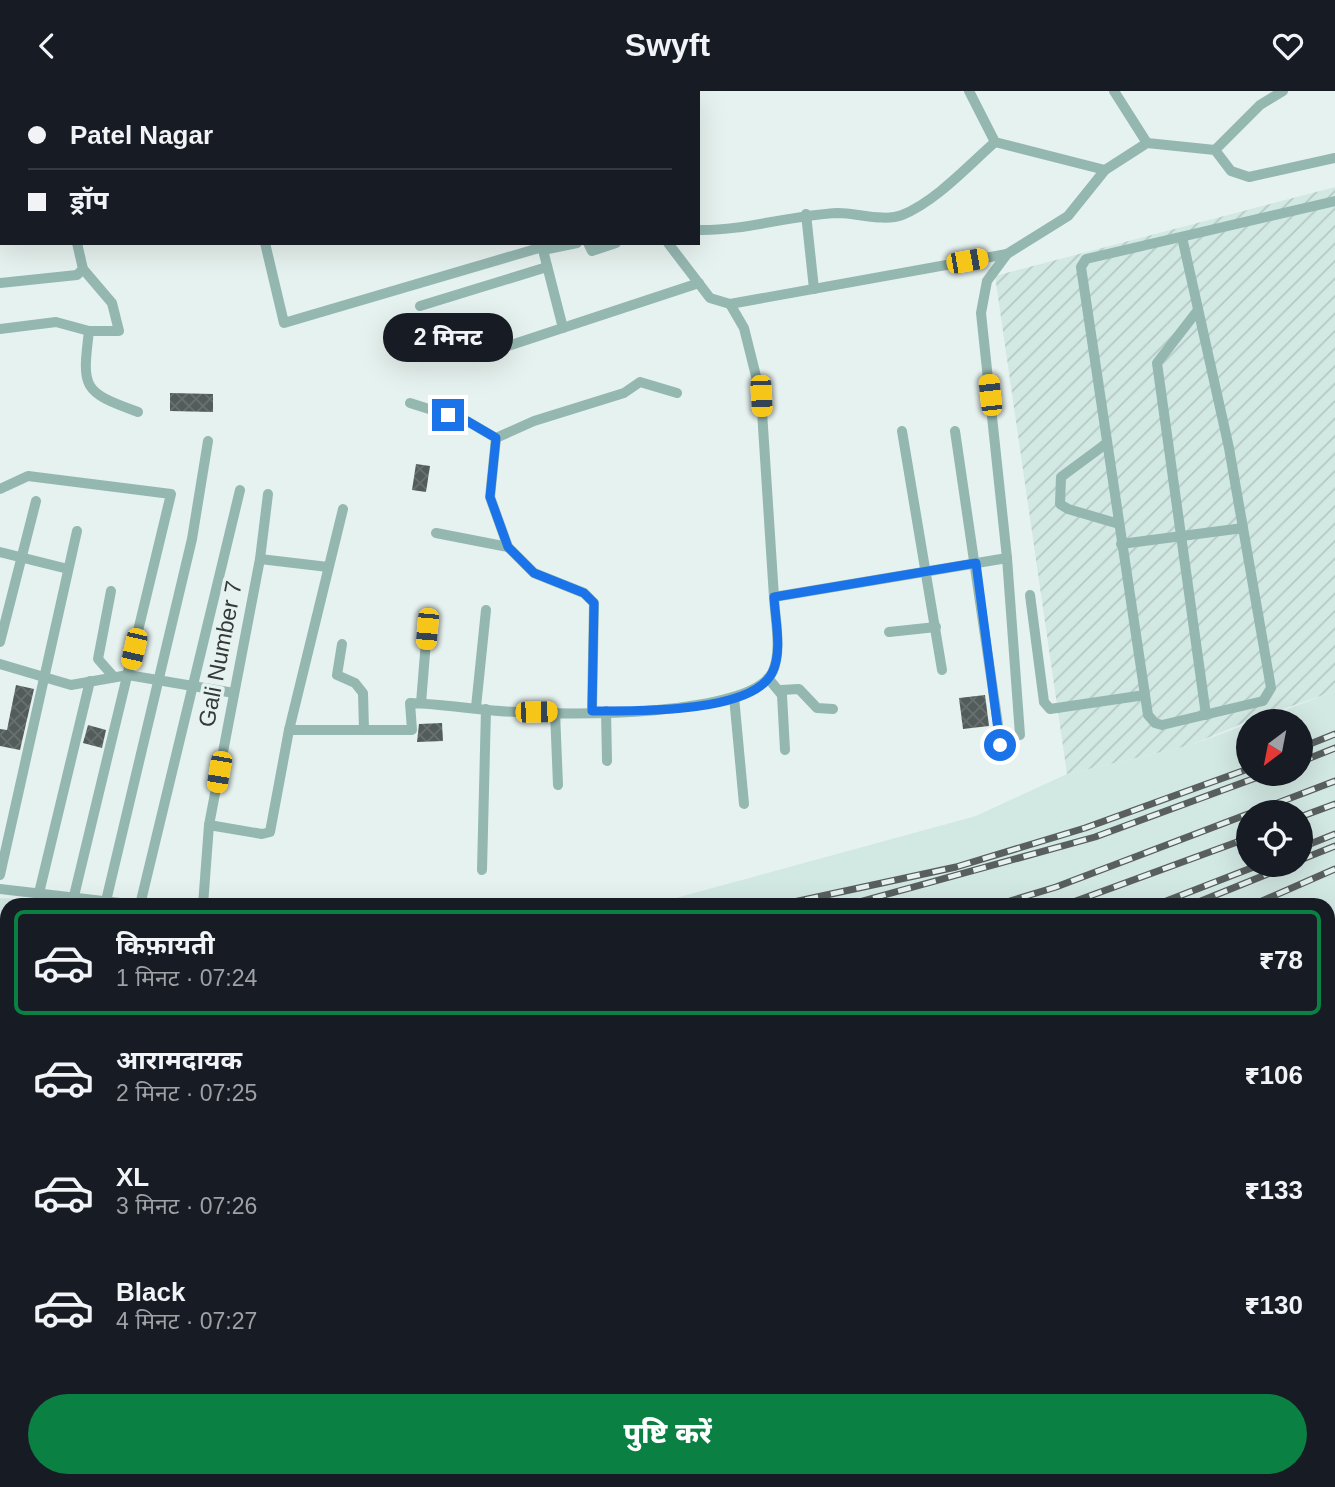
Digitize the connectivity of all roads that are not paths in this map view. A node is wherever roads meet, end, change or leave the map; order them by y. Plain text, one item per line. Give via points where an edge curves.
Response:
1 (969, 91) edge
2 (979, 91) edge
3 (1114, 91) edge
4 (1283, 91) edge
5 (982, 113) junction
6 (995, 142) junction
7 (1147, 143) junction
8 (1215, 150) junction
9 (1335, 158) edge
10 (1105, 170) junction
11 (1335, 201) edge
12 (806, 215) junction
13 (700, 230) edge
14 (1182, 237) junction
15 (78, 245) edge
16 (265, 245) edge
17 (567, 245) edge
18 (589, 245) edge
19 (612, 245) edge
20 (670, 245) edge
21 (543, 250) junction
22 (1007, 254) junction
23 (547, 267) junction
24 (83, 269) junction
25 (0, 282) edge
26 (699, 283) junction
27 (814, 289) junction
28 (730, 304) junction
29 (420, 306) dead end
30 (1198, 310) junction
31 (0, 328) edge
32 (563, 328) junction
33 (89, 331) junction
34 (499, 349) dead end
35 (677, 393) dead end
36 (410, 403) dead end
37 (138, 412) dead end
38 (901, 431) dead end
39 (955, 431) dead end
40 (496, 438) junction
41 (208, 441) dead end
42 (1107, 443) junction
43 (0, 489) edge
44 (240, 490) dead end
45 (268, 494) dead end
46 (36, 501) dead end
47 (343, 509) dead end
48 (1119, 524) junction
49 (1243, 528) junction
50 (77, 531) dead end
51 (436, 533) dead end
52 (1179, 535) junction
53 (1121, 544) junction
54 (508, 547) junction
55 (0, 552) edge
56 (22, 557) junction
57 (1007, 558) junction
58 (260, 559) junction
59 (976, 563) junction
60 (328, 568) junction
61 (68, 569) junction
62 (925, 572) junction
63 (111, 591) dead end
64 (1030, 595) dead end
65 (774, 597) junction
66 (486, 610) dead end
67 (936, 627) junction
68 (427, 629) dead end
69 (889, 632) dead end
70 (0, 642) edge
71 (342, 644) dead end
72 (0, 664) edge
73 (942, 670) dead end
74 (128, 675) junction
75 (113, 676) junction
76 (44, 677) junction
77 (768, 678) junction
78 (157, 680) junction
79 (90, 681) junction
80 (193, 686) junction
81 (781, 690) junction
82 (234, 693) junction
83 (1145, 695) junction
84 (734, 697) junction
85 (421, 703) junction
86 (481, 708) junction
87 (832, 709) dead end
88 (592, 711) junction
89 (606, 711) junction
90 (555, 712) junction
91 (1206, 715) junction
92 (289, 730) junction
93 (364, 730) junction
94 (1020, 734) dead end
95 (1000, 745) dead end
96 (785, 750) dead end
97 (607, 761) dead end
98 (558, 785) dead end
99 (744, 804) dead end
100 (209, 825) junction
101 (4, 843) edge
102 (482, 870) dead end
103 (0, 875) edge
104 (0, 890) edge
105 (39, 893) junction
106 (74, 896) junction
107 (87, 898) edge
108 (107, 898) edge
109 (141, 898) edge
110 (204, 898) edge

1 - 5 street
2 - 5 street
3 - 7 street
4 - 8 street via 1260,106
5 - 6 street
6 - 10 street
6 - 12 street via 949,183 898,217
7 - 8 street
7 - 10 street
8 - 9 street via 1231,171 1249,177
10 - 22 street via 1068,216
11 - 14 street
12 - 13 street
12 - 27 street
14 - 30 street
14 - 42 street via 1086,259 1081,267
15 - 24 street
16 - 21 street via 284,323
17 - 21 street
18 - 19 street via 597,252
20 - 26 street
21 - 23 street
22 - 27 street
22 - 57 street via 987,281 981,313
23 - 29 street
23 - 32 street
24 - 25 street via 77,275
24 - 33 street via 112,303 119,331
26 - 28 street via 710,298
26 - 32 street
27 - 28 street
28 - 65 street via 744,328 761,396
30 - 49 street
30 - 52 street via 1157,363
31 - 33 street via 56,322
32 - 34 street
33 - 37 street via 86,382 102,400
35 - 40 street via 640,381 624,393
36 - 40 street via 467,421
38 - 62 street
39 - 59 street
40 - 54 street via 490,497
41 - 78 street via 192,539
42 - 48 street
42 - 48 street via 1061,477 1060,504
43 - 74 street via 28,476 171,494
44 - 80 street
45 - 58 street, Gali Number 7
46 - 56 street
47 - 60 street
48 - 53 street
49 - 52 street
49 - 91 street via 1270,692 1263,701
50 - 61 street
51 - 54 street
52 - 53 street
52 - 91 street
53 - 83 street
54 - 88 street via 534,573 584,593 594,603
55 - 56 street
56 - 61 street
56 - 70 street
57 - 59 street
57 - 94 street
58 - 60 street
58 - 82 street, Gali Number 7
59 - 62 street
59 - 95 street
60 - 92 street
61 - 76 street
62 - 65 street
62 - 67 street
63 - 75 street via 98,659
64 - 83 street via 1044,702 1050,709
65 - 77 street via 776,654
66 - 86 street
67 - 69 street
67 - 73 street
68 - 85 street
71 - 93 street via 337,675 355,683 363,693
72 - 76 street
74 - 75 street
74 - 78 street
74 - 106 street
75 - 79 street
76 - 79 street via 71,685
76 - 101 street
77 - 81 street
77 - 84 street via 752,693
78 - 80 street
78 - 108 street
79 - 105 street
80 - 82 street
80 - 109 street
81 - 87 street via 799,688 817,708
81 - 96 street
82 - 100 street, Gali Number 7
83 - 91 street via 1148,715 1155,723
84 - 89 street via 683,709
84 - 99 street
85 - 86 street
85 - 93 street via 410,703 412,730
86 - 90 street
86 - 102 street
88 - 89 street
88 - 90 street
89 - 97 street
90 - 98 street
92 - 93 street
92 - 100 street via 270,832
100 - 110 street, Gali Number 7
101 - 103 street
104 - 105 street
105 - 106 street
106 - 107 street

